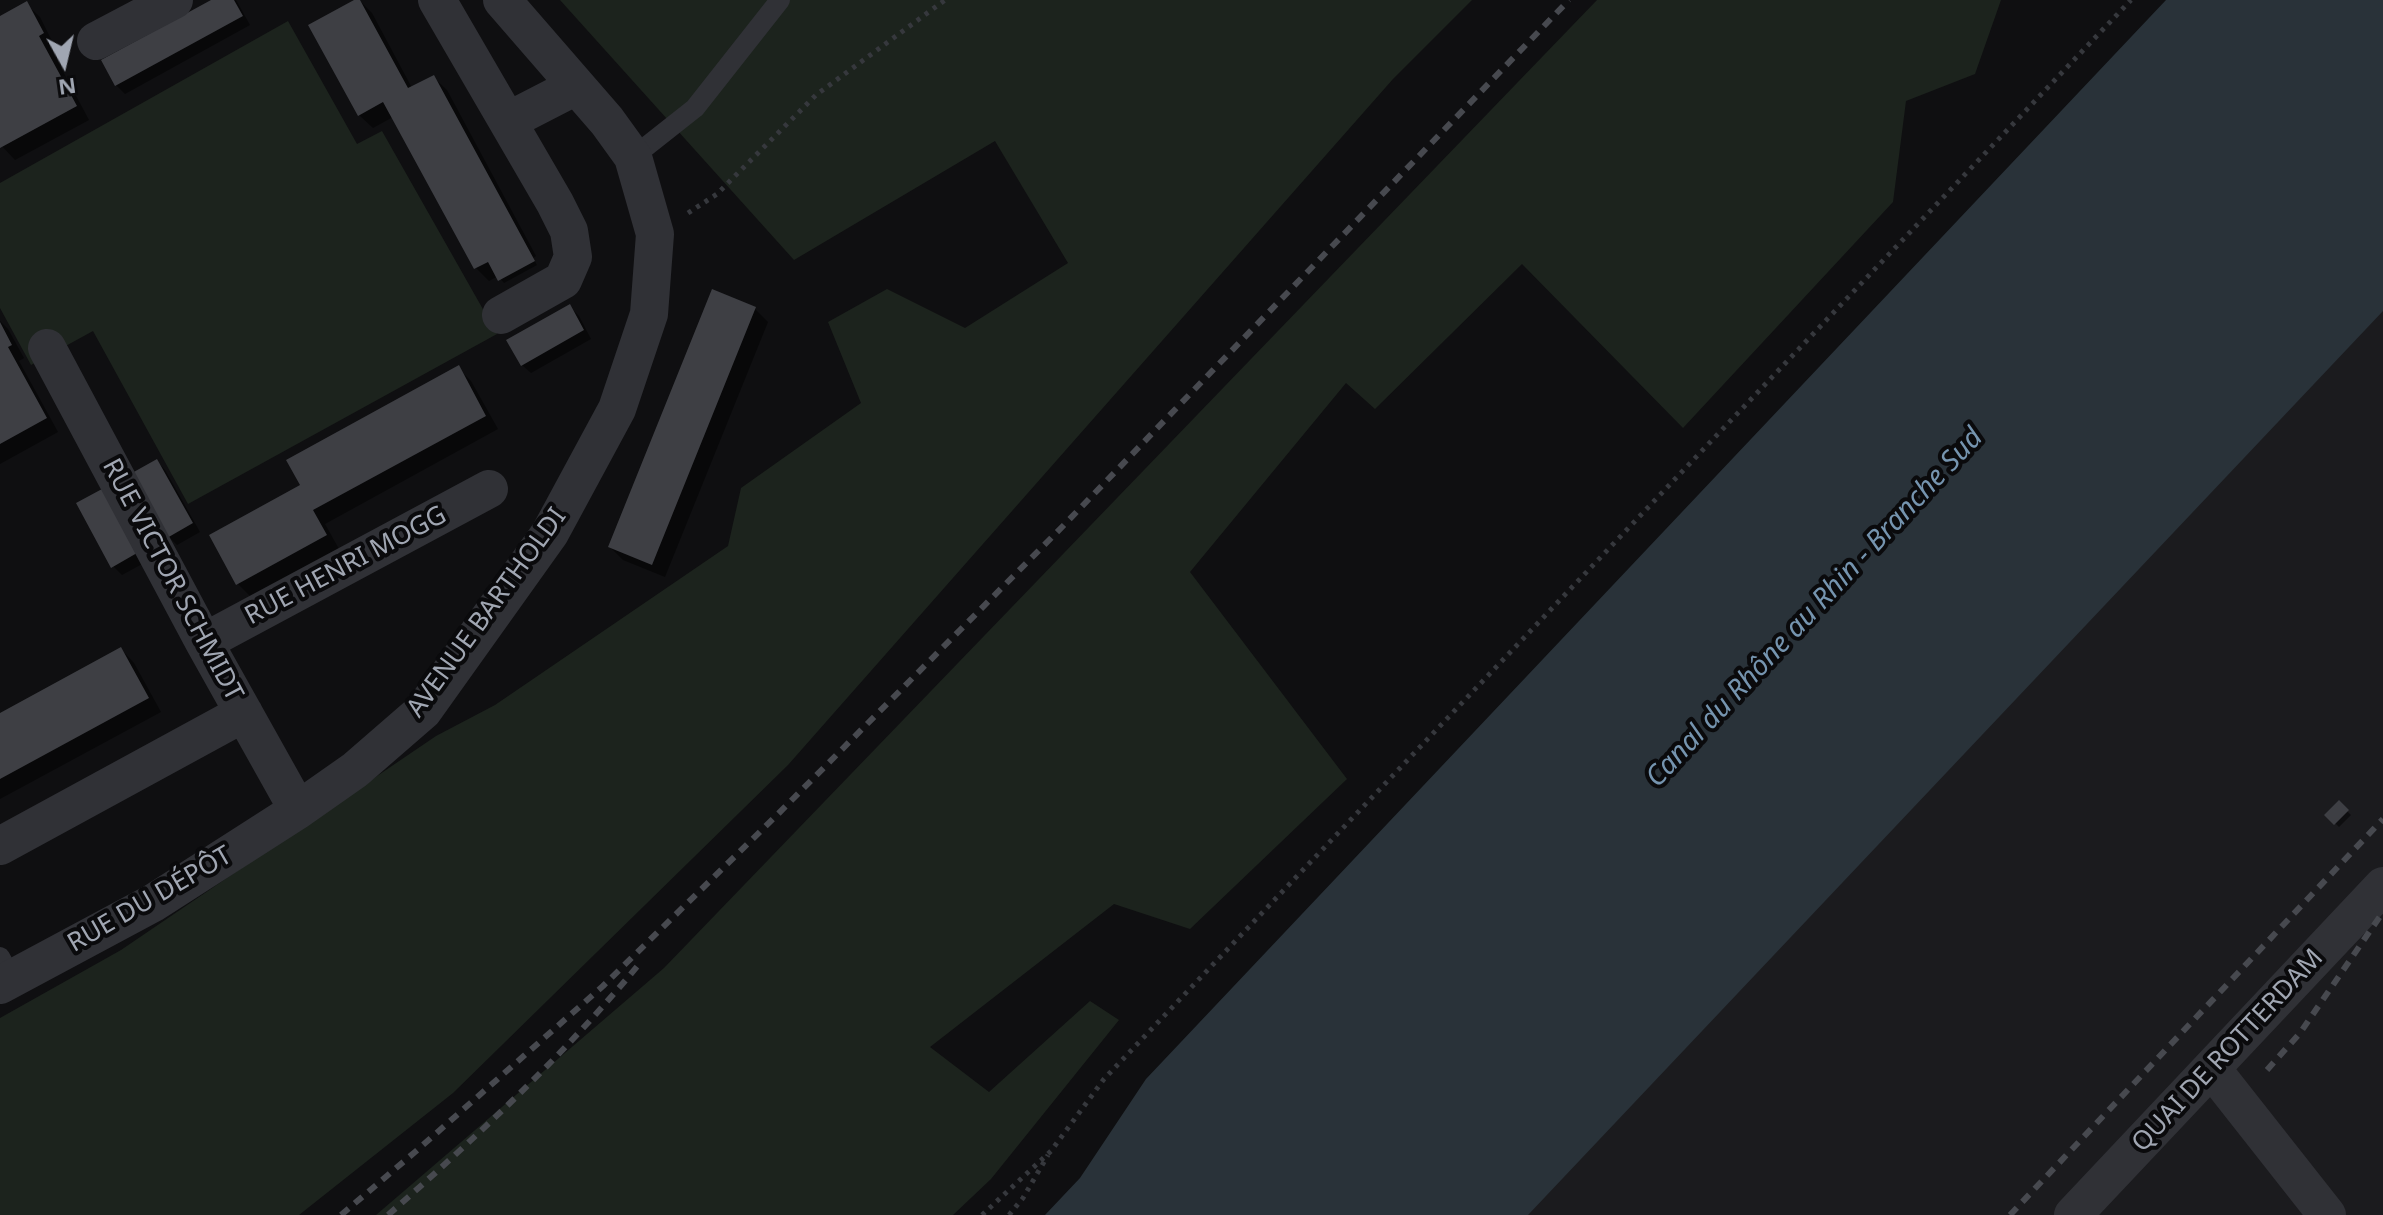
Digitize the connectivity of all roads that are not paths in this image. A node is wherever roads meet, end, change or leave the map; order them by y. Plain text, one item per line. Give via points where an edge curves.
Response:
1 (174, 0) edge
2 (437, 0) edge
3 (502, 0) edge
4 (780, 0) edge
5 (96, 41) dead end
6 (576, 86) junction
7 (508, 121) junction
8 (633, 157) junction
9 (501, 315) dead end
10 (47, 348) dead end
11 (489, 489) dead end
12 (204, 642) junction
13 (244, 713) junction
14 (298, 810) junction
15 (0, 846) edge
16 (2383, 886) edge
17 (4, 974) edge
18 (2212, 1069) junction
19 (2073, 1215) edge
20 (2327, 1215) edge

1 - 5 street
2 - 7 street
3 - 6 street, AVENUE BARTHOLDI
4 - 8 lane via 695,108
6 - 7 street
6 - 8 street, AVENUE BARTHOLDI
7 - 9 street via 569,231 573,257 563,280
8 - 14 street, AVENUE BARTHOLDI via 655,234 649,314 617,409 550,533 423,711 355,770
10 - 12 street, RUE VICTOR SCHMIDT
11 - 12 street, RUE HENRI MOGG
12 - 13 street, RUE VICTOR SCHMIDT
13 - 14 street, RUE VICTOR SCHMIDT
13 - 15 street
14 - 17 street, RUE DU DÉPÔT via 153,903
16 - 18 street, QUAI DE ROTTERDAM
18 - 19 street, QUAI DE ROTTERDAM
18 - 20 street

